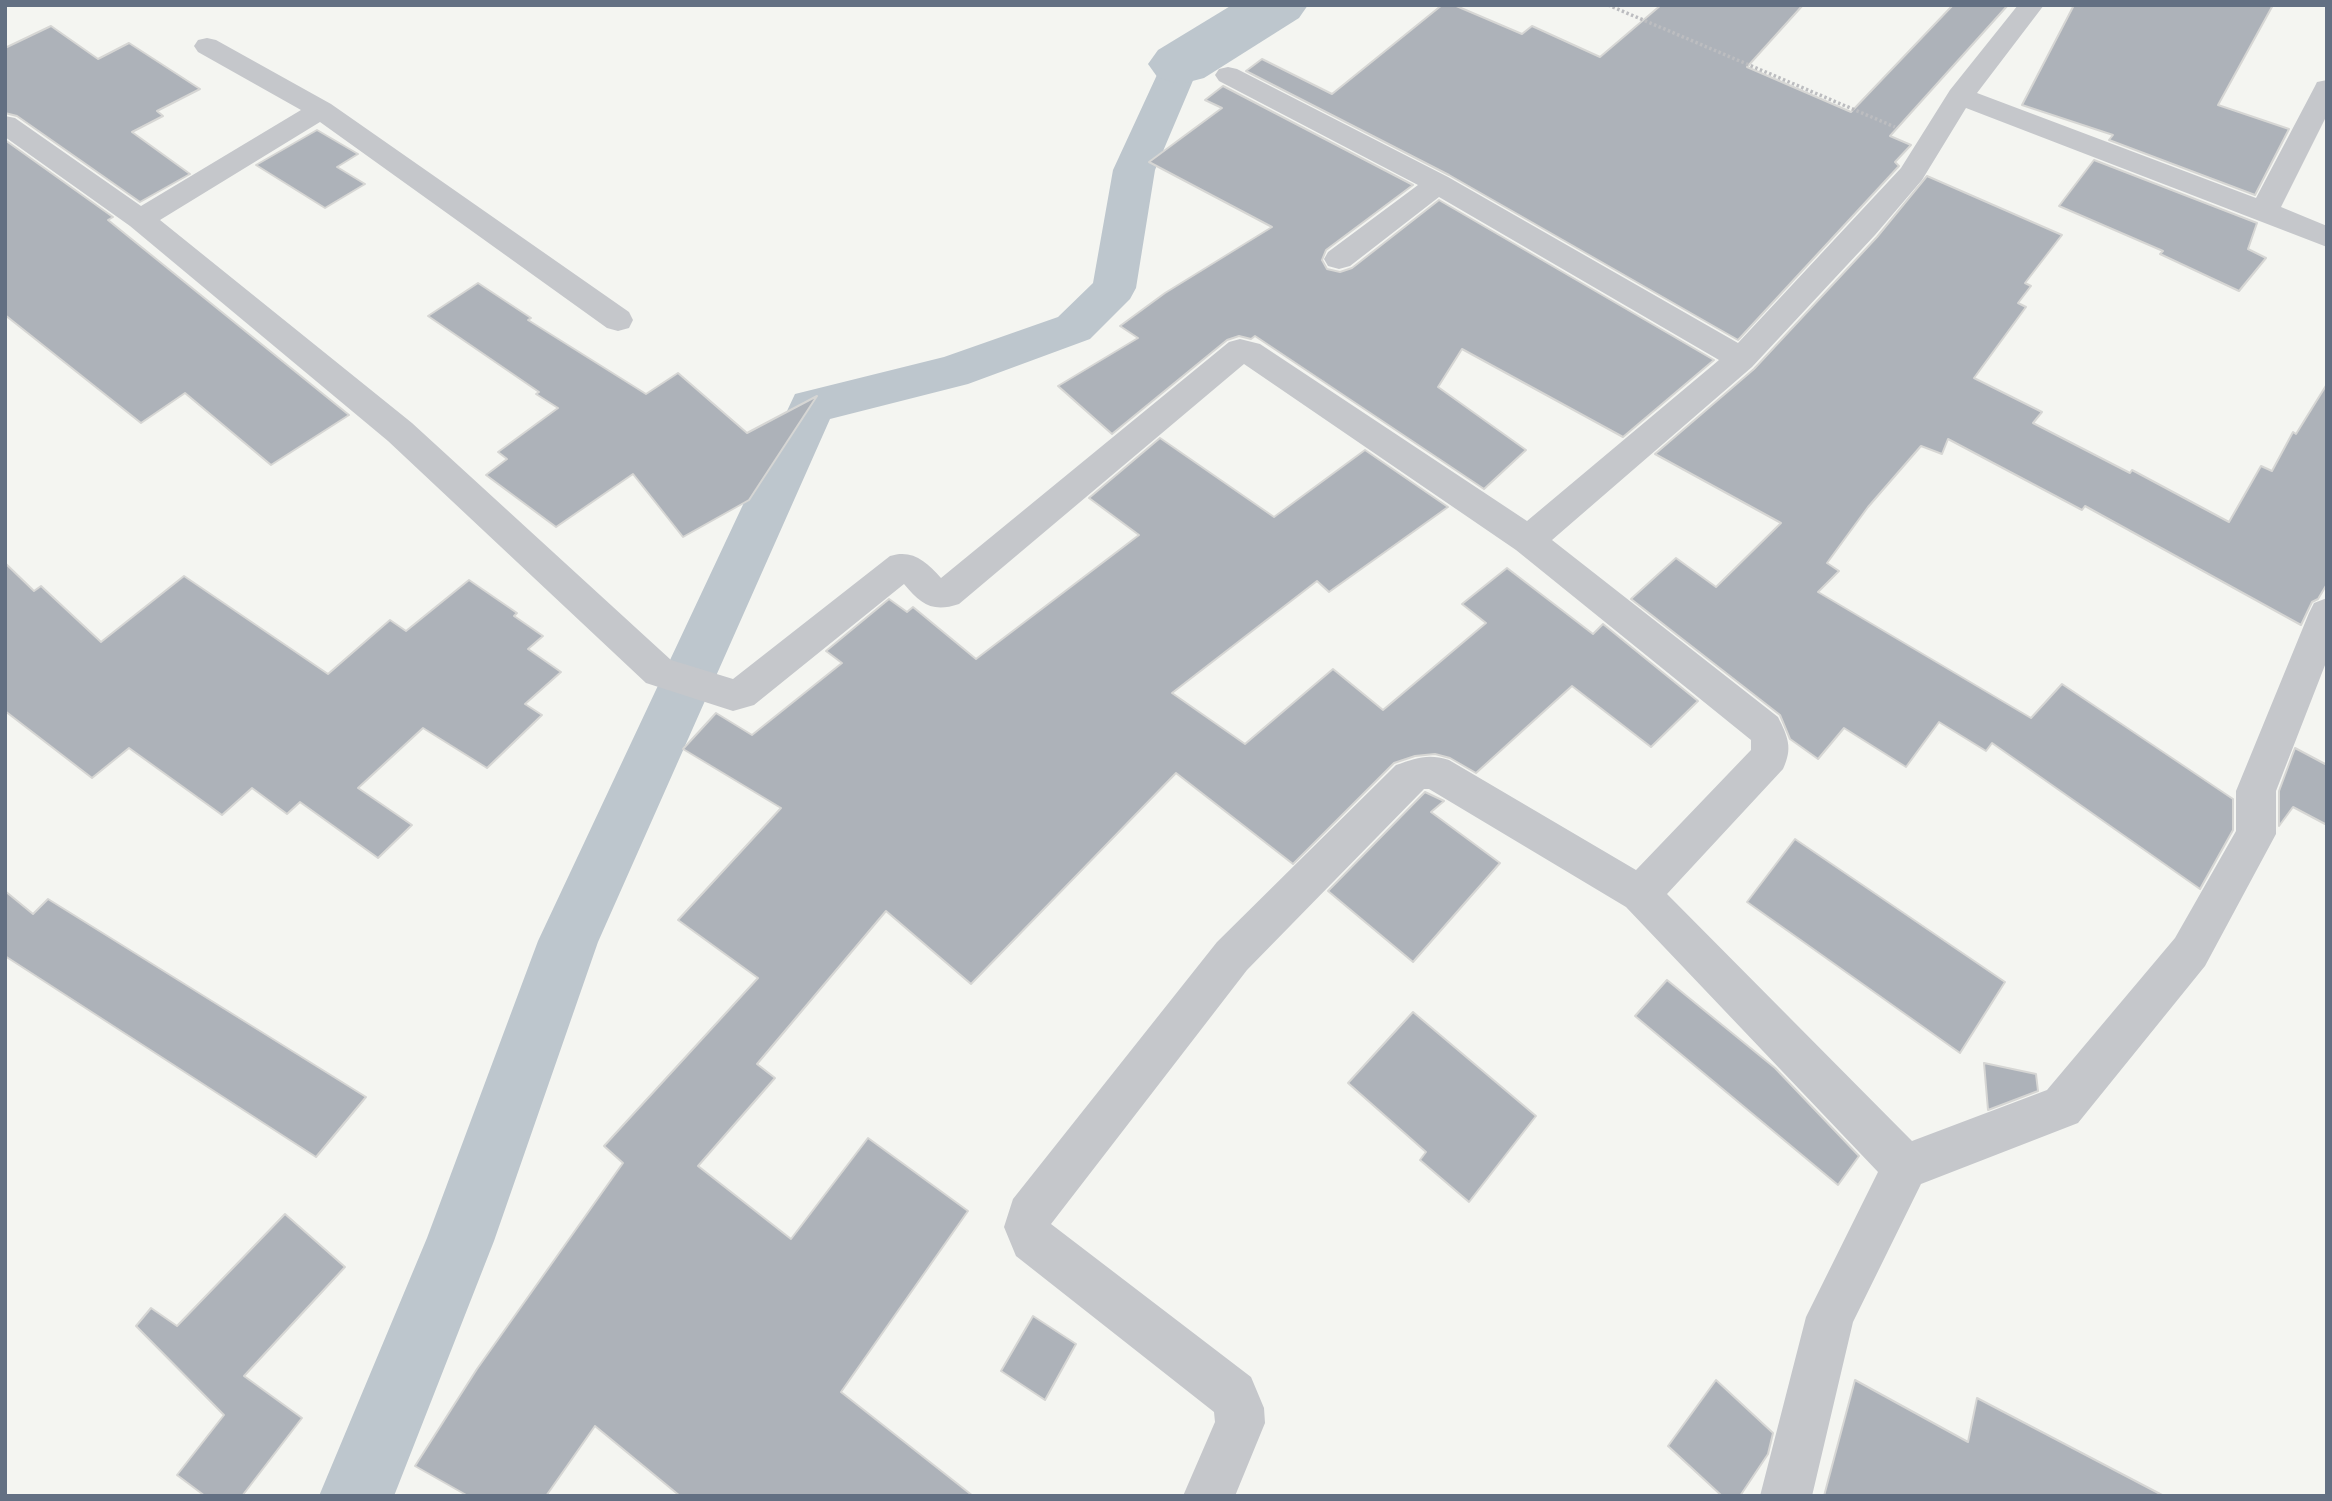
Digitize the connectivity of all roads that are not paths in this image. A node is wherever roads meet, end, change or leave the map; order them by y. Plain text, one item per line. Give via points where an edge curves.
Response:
1 (2031, 5) edge
2 (206, 46) dead end
3 (1228, 75) dead end
4 (2327, 88) edge
5 (1960, 96) junction
6 (321, 110) junction
7 (5, 124) edge
8 (1438, 184) junction
9 (2264, 211) junction
10 (140, 219) junction
11 (2327, 237) edge
12 (1339, 259) dead end
13 (618, 320) dead end
14 (1741, 359) junction
15 (1528, 540) junction
16 (2327, 613) edge
17 (1640, 894) junction
18 (1905, 1167) junction
19 (1209, 1496) edge
20 (1786, 1496) edge

1 - 5 street
2 - 6 street
3 - 8 street
4 - 9 street
5 - 9 street
5 - 14 street via 1912,174
6 - 10 street
6 - 13 street
7 - 10 street
8 - 12 street
8 - 14 street
9 - 11 street
10 - 15 street via 400,432 659,672 724,694 741,694 902,566 913,570 932,592 946,594 1240,350
14 - 15 street
15 - 17 street via 1765,729 1771,742 1769,757
16 - 18 street via 2256,791 2256,834 2190,952 2062,1107
17 - 18 street
17 - 19 street via 1435,772 1410,777 1231,956 1029,1215 1027,1227 1033,1239 1233,1395 1240,1423
18 - 20 street via 1829,1317

